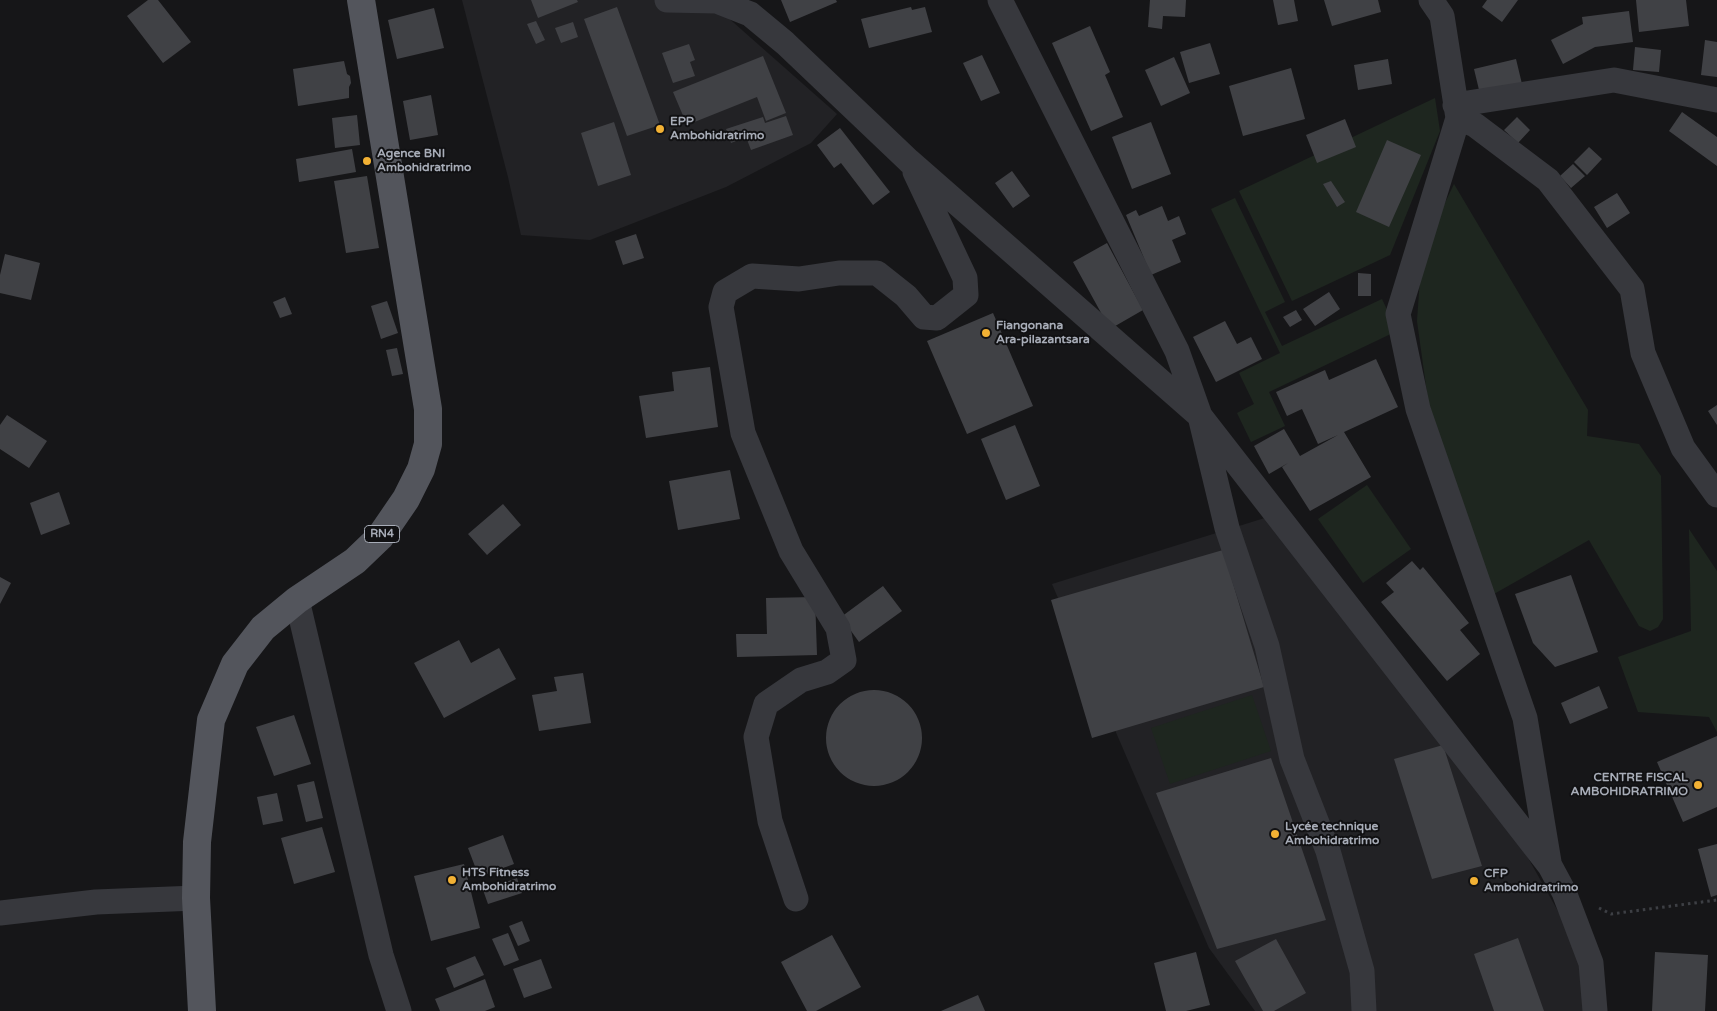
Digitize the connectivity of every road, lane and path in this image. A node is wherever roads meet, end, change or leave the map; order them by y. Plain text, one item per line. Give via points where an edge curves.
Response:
1 (361, 0) edge
2 (667, 0) edge
3 (1000, 0) edge
4 (1443, 5) edge
5 (1717, 100) edge
6 (1457, 112) junction
7 (909, 162) junction
8 (1200, 416) junction
9 (1717, 495) edge
10 (297, 600) junction
11 (1550, 866) junction
12 (1564, 892) junction
13 (196, 898) junction
14 (796, 899) dead end
15 (1717, 900) edge
16 (0, 913) edge
17 (202, 1011) edge
18 (399, 1011) edge
19 (1364, 1011) edge
20 (1596, 1011) edge

1 - 10 main road, RN4 via 428,409 428,444 421,469 406,499 380,537 354,561
2 - 7 street via 717,1 750,14 792,49
3 - 8 street via 1177,351
4 - 6 street
5 - 6 street via 1614,80
6 - 9 street via 1548,180 1632,288 1642,353 1683,448
6 - 11 street via 1398,314 1418,409 1525,718
7 - 8 street
7 - 14 street via 965,278 966,295 950,308 937,318 924,317 906,296 876,273 839,273 799,279 752,276 726,292 721,308 743,432 791,551 838,628 844,660 827,672 801,680 766,704 756,737 770,821
8 - 11 street
8 - 19 street via 1227,528 1267,646 1292,759 1328,851 1362,971
10 - 13 main road, RN4 via 263,628 236,664 210,720
10 - 18 street via 381,955
11 - 12 street
12 - 15 path via 1611,914
12 - 20 street via 1591,963
13 - 16 street via 96,902
13 - 17 main road, RN4

